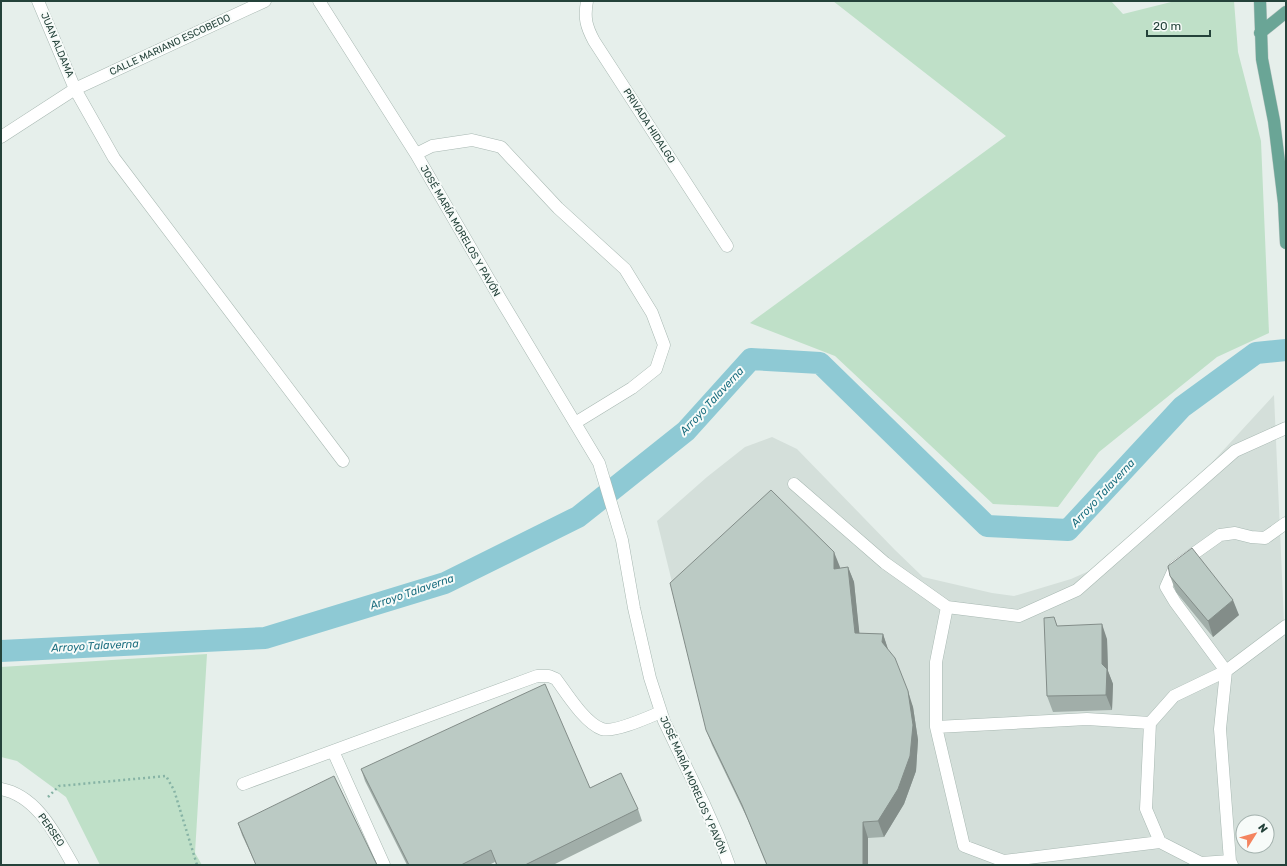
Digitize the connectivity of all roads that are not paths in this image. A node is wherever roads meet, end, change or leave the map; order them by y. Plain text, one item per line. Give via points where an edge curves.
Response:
1 (38, 1) edge
2 (265, 1) edge
3 (319, 1) edge
4 (587, 1) edge
5 (1260, 1) edge
6 (1286, 12) edge
7 (1260, 32) junction
8 (75, 89) junction
9 (1, 137) edge
10 (416, 154) junction
11 (1286, 244) edge
12 (727, 246) dead end
13 (575, 423) junction
14 (1286, 428) edge
15 (343, 461) dead end
16 (794, 484) dead end
17 (1286, 523) edge
18 (947, 607) junction
19 (1286, 626) edge
20 (1226, 671) junction
21 (661, 712) junction
22 (1150, 723) junction
23 (936, 727) junction
24 (333, 751) junction
25 (243, 784) dead end
26 (2, 789) edge
27 (1160, 842) junction
28 (1231, 863) edge
29 (74, 865) edge
30 (384, 865) edge
31 (729, 865) edge

1 - 8 street, JUAN ALDAMA
2 - 8 street, CALLE MARIANO ESCOBEDO
3 - 10 street, JOSÉ MARÍA MORELOS Y PAVÓN
4 - 12 street, PRIVADA HIDALGO via 587,28 594,41
5 - 7 main road
6 - 7 main road
7 - 11 main road via 1262,59 1274,121
8 - 9 street, CALLE MARIANO ESCOBEDO
8 - 15 street, JUAN ALDAMA via 114,158
10 - 13 street, JOSÉ MARÍA MORELOS Y PAVÓN
10 - 13 street via 432,146 472,140 500,147 558,208 625,269 652,314 664,345 656,369 632,388
13 - 21 street, JOSÉ MARÍA MORELOS Y PAVÓN via 599,463 622,540 634,608 650,678
14 - 18 street via 1235,451 1078,590 1019,616
16 - 18 street via 885,563
17 - 20 street via 1265,538 1235,533 1220,535 1175,567 1166,587
18 - 23 street via 936,662
19 - 20 street
20 - 22 street via 1174,696
20 - 28 street via 1220,729
21 - 24 street via 625,727 603,730 589,721 556,680 549,676 537,676
21 - 31 street, JOSÉ MARÍA MORELOS Y PAVÓN
22 - 23 street via 1087,720
22 - 27 street via 1146,809
23 - 27 street via 964,846 1004,861
24 - 25 street
24 - 30 street
26 - 29 street, PERSEO via 22,798 36,809
27 - 28 street via 1201,863

